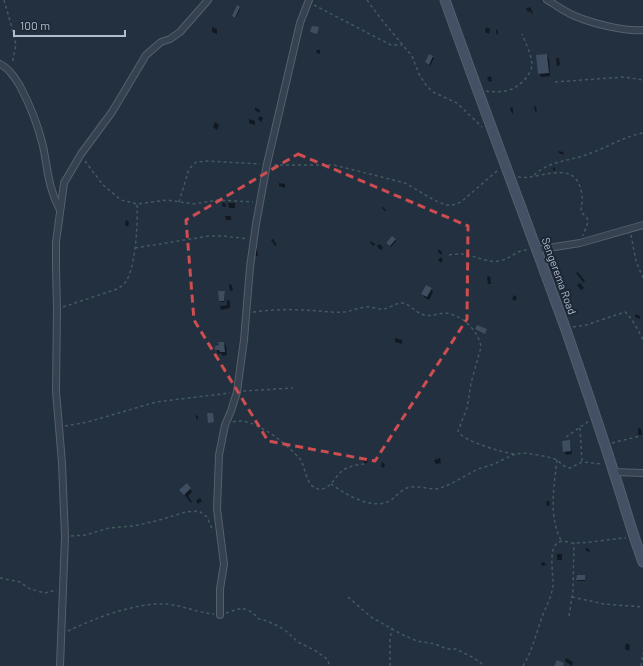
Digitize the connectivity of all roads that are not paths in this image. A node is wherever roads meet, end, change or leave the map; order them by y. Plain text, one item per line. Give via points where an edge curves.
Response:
1 (208, 0) edge
2 (444, 0) edge
3 (547, 0) edge
4 (308, 1) edge
5 (642, 32) edge
6 (0, 64) edge
7 (60, 210) junction
8 (643, 225) edge
9 (536, 250) junction
10 (613, 468) junction
11 (643, 473) edge
12 (643, 562) edge
13 (220, 615) road end
14 (60, 666) edge

1 - 7 street via 180,32 161,42 146,55 112,112 81,154 64,183
2 - 9 main road, Sengerema Road
3 - 5 street via 574,16
4 - 13 street via 300,23 267,164 250,268 244,340 236,392 225,425 219,455 217,509 224,564 220,589
6 - 7 street via 10,70 24,94 38,128 50,186
7 - 14 street via 56,242 56,391 65,537
8 - 9 street via 580,244
9 - 10 main road, Sengerema Road
10 - 11 street
10 - 12 main road, Sengerema Road

